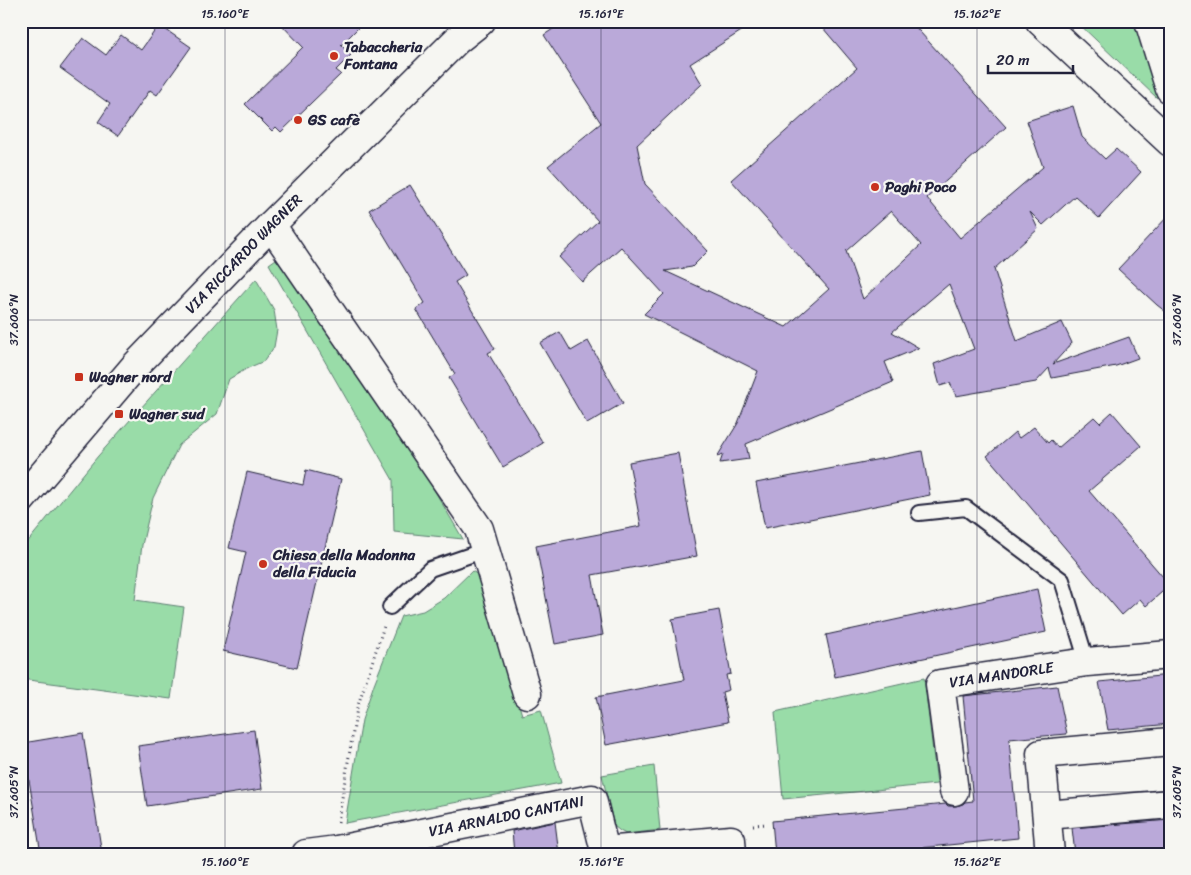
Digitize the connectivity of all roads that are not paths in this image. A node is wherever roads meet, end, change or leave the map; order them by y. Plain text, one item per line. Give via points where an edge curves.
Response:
1 (481, 21) edge
2 (1040, 21) edge
3 (1149, 21) edge
4 (1170, 89) edge
5 (1170, 142) edge
6 (271, 225) junction
7 (21, 500) edge
8 (919, 513) dead end
9 (485, 550) junction
10 (390, 607) road end
11 (1170, 655) edge
12 (1087, 662) junction
13 (527, 694) dead end
14 (1170, 742) edge
15 (954, 790) dead end
16 (1170, 804) edge
17 (1047, 815) junction
18 (338, 852) edge
19 (606, 852) edge
20 (306, 854) edge
21 (732, 854) edge
22 (1050, 854) edge

1 - 6 street, VIA RICCARDO WAGNER via 457,40
2 - 5 street
3 - 4 street
6 - 7 street, VIA RICCARDO WAGNER via 135,366
6 - 9 street via 479,529
8 - 12 lane via 966,508 1062,580
9 - 10 lane via 430,569
9 - 13 street
11 - 12 street, VIA MANDORLE
12 - 15 street, VIA MANDORLE via 940,684
14 - 17 street via 1041,754
16 - 17 street
17 - 22 street
18 - 19 street, VIA ARNALDO CANTANI via 592,798
18 - 20 street
19 - 21 street via 731,840

